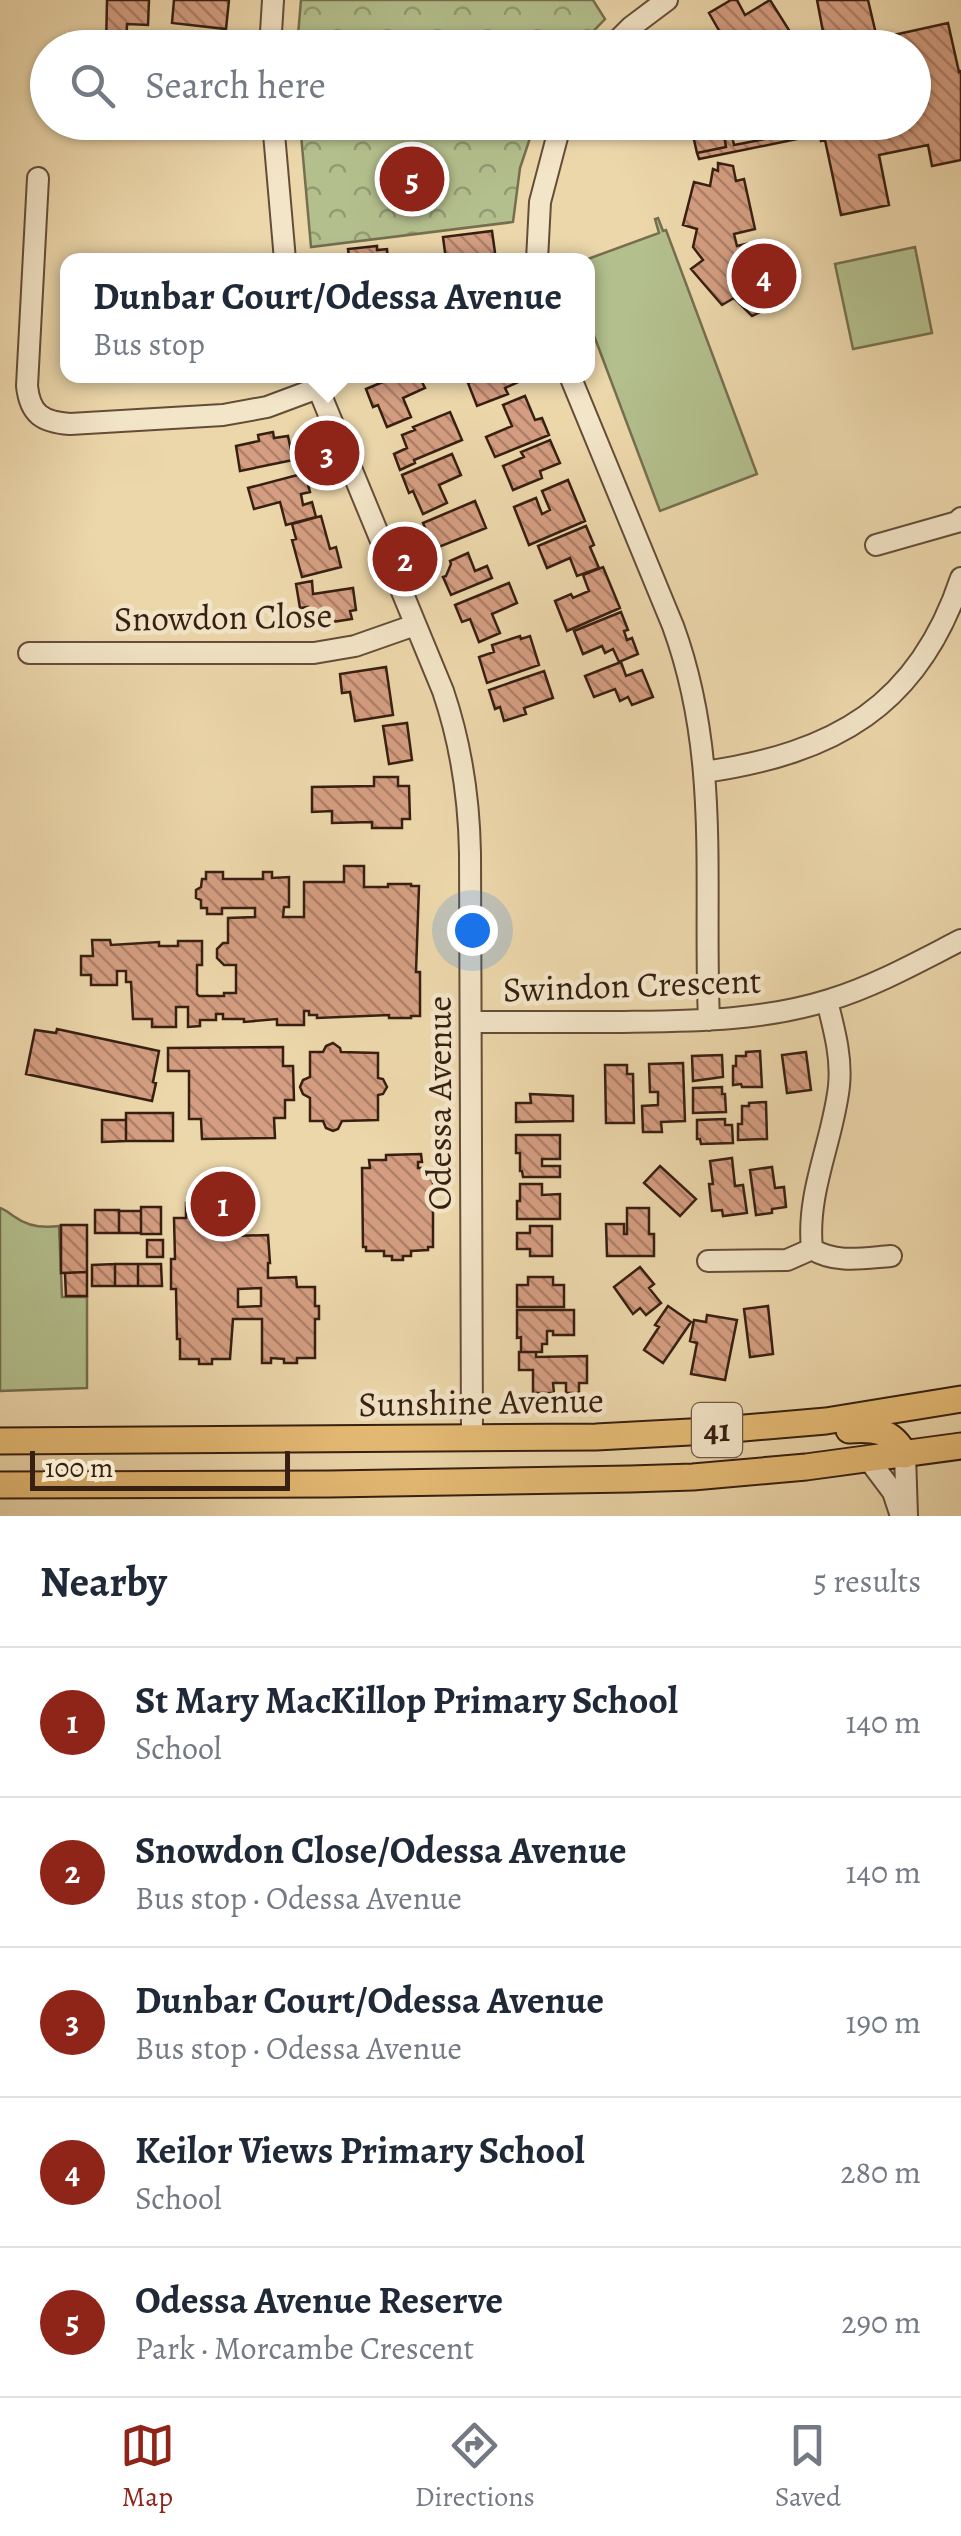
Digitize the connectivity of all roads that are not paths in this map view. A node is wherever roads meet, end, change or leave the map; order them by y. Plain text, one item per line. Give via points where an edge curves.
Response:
1 (273, 0) edge
2 (668, 0) edge
3 (271, 30) edge
4 (629, 30) edge
5 (275, 140) edge
6 (556, 140) edge
7 (38, 178) dead end
8 (284, 253) edge
9 (537, 253) edge
10 (313, 383) edge
11 (315, 383) edge
12 (573, 383) edge
13 (960, 526) edge
14 (876, 545) dead end
15 (961, 578) edge
16 (416, 624) junction
17 (29, 653) dead end
18 (705, 772) junction
19 (961, 940) edge
20 (827, 1001) junction
21 (709, 1020) junction
22 (471, 1022) junction
23 (812, 1249) junction
24 (896, 1255) dead end
25 (708, 1261) dead end
26 (961, 1399) edge
27 (710, 1431) junction
28 (472, 1438) junction
29 (0, 1441) edge
30 (961, 1446) edge
31 (905, 1454) junction
32 (869, 1460) junction
33 (472, 1482) junction
34 (0, 1485) edge
35 (98, 1485) junction
36 (0, 1502) edge
37 (904, 1516) edge

1 - 3 street
2 - 4 street
5 - 8 street
6 - 9 street via 540,202
7 - 10 street via 27,386 29,401 44,419 70,424 223,415 268,407
11 - 16 street, Odessa Avenue
12 - 18 street via 680,645
13 - 14 street
15 - 18 street via 940,631 875,709 808,748
16 - 17 street, Snowdon Close via 356,646 314,652
16 - 22 street, Odessa Avenue via 451,715 466,785
18 - 21 street
19 - 20 street, Swindon Crescent
20 - 21 street, Swindon Crescent
20 - 23 street via 839,1086 814,1196
21 - 22 street, Swindon Crescent
22 - 28 street, Odessa Avenue
23 - 24 street via 841,1259
23 - 25 street via 787,1260
26 - 27 main road, Sunshine Avenue / 41
27 - 28 main road, Sunshine Avenue / 41
27 - 31 main road via 786,1436 864,1428 894,1438
28 - 29 main road, Sunshine Avenue / 41
28 - 33 main road
30 - 31 main road, 41
31 - 32 main road, 41
31 - 37 street
32 - 33 main road, 41 via 693,1477
32 - 37 street
33 - 35 main road, 41
34 - 35 main road, 41
35 - 36 main road

